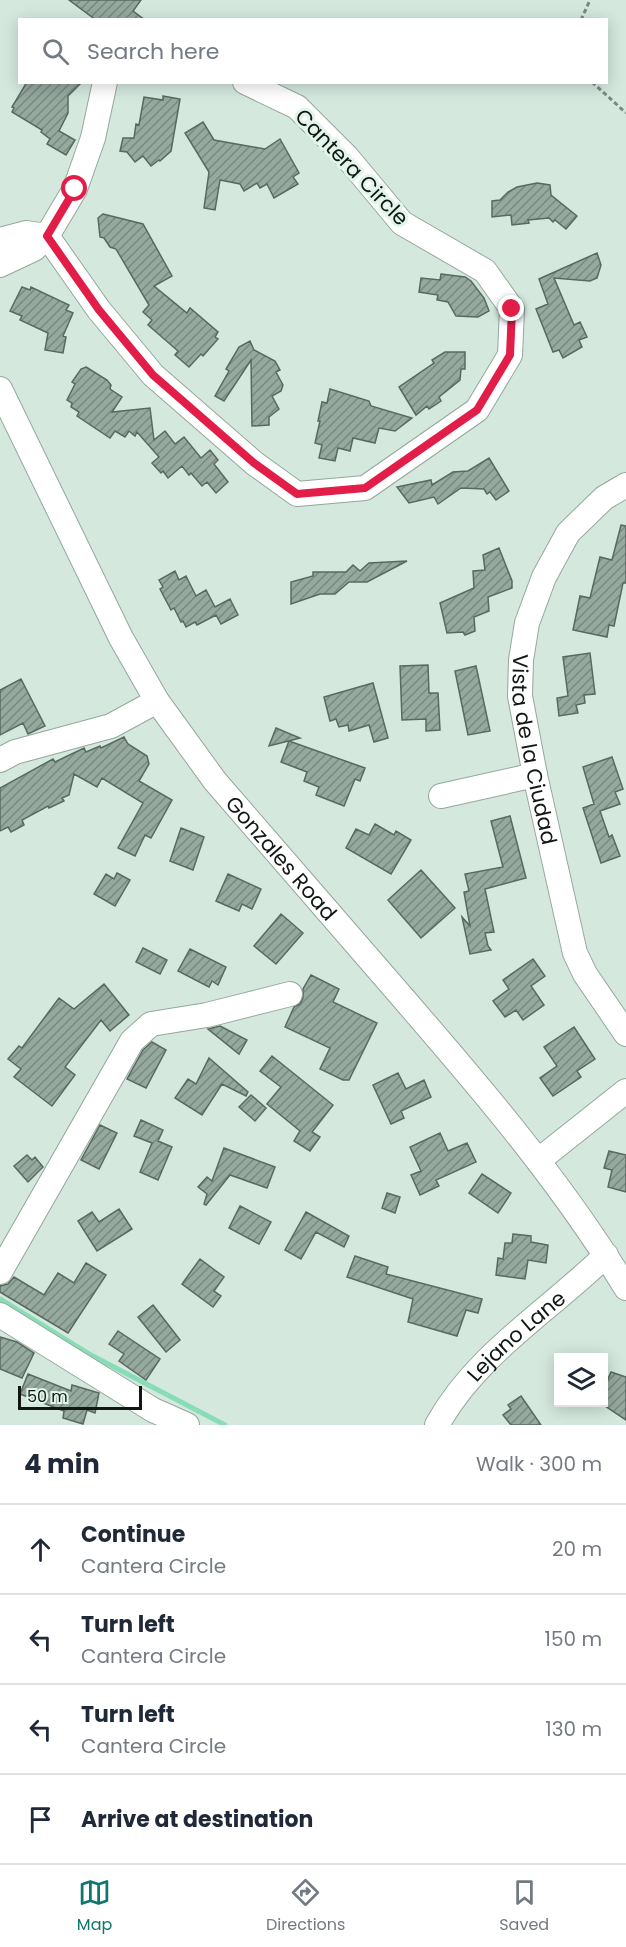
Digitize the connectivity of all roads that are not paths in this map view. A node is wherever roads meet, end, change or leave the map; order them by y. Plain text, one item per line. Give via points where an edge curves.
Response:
1 (105, 84) edge
2 (249, 84) edge
3 (47, 236) junction
4 (0, 240) edge
5 (0, 265) edge
6 (3, 402) edge
7 (626, 484) edge
8 (158, 700) junction
9 (0, 760) edge
10 (535, 775) junction
11 (441, 796) dead end
12 (290, 994) dead end
13 (626, 1034) edge
14 (626, 1091) edge
15 (539, 1160) junction
16 (606, 1255) junction
17 (0, 1272) edge
18 (626, 1288) edge
19 (0, 1315) edge
20 (187, 1425) edge
21 (437, 1425) edge

1 - 3 street via 93,138 75,189
2 - 3 street, Cantera Circle via 297,107 347,157 402,223 485,272 506,300 512,309 510,355 477,410 365,488 297,494 254,463 153,375 99,310
3 - 4 street via 26,233
3 - 5 street via 34,249
6 - 8 street, Gonzales Road via 121,638
7 - 10 street, Vista de la Ciudad via 604,498 568,533 544,577 527,623 520,696
8 - 9 street via 111,726 15,752
8 - 15 street, Gonzales Road via 215,781 477,1082
10 - 11 street
10 - 13 street, Vista de la Ciudad via 575,953
12 - 17 street via 207,1016 151,1024 132,1041
14 - 15 street
15 - 16 street, Gonzales Road
16 - 18 street, Gonzales Road
16 - 21 street, Lejano Lane via 498,1348 449,1404
19 - 20 street via 153,1410

